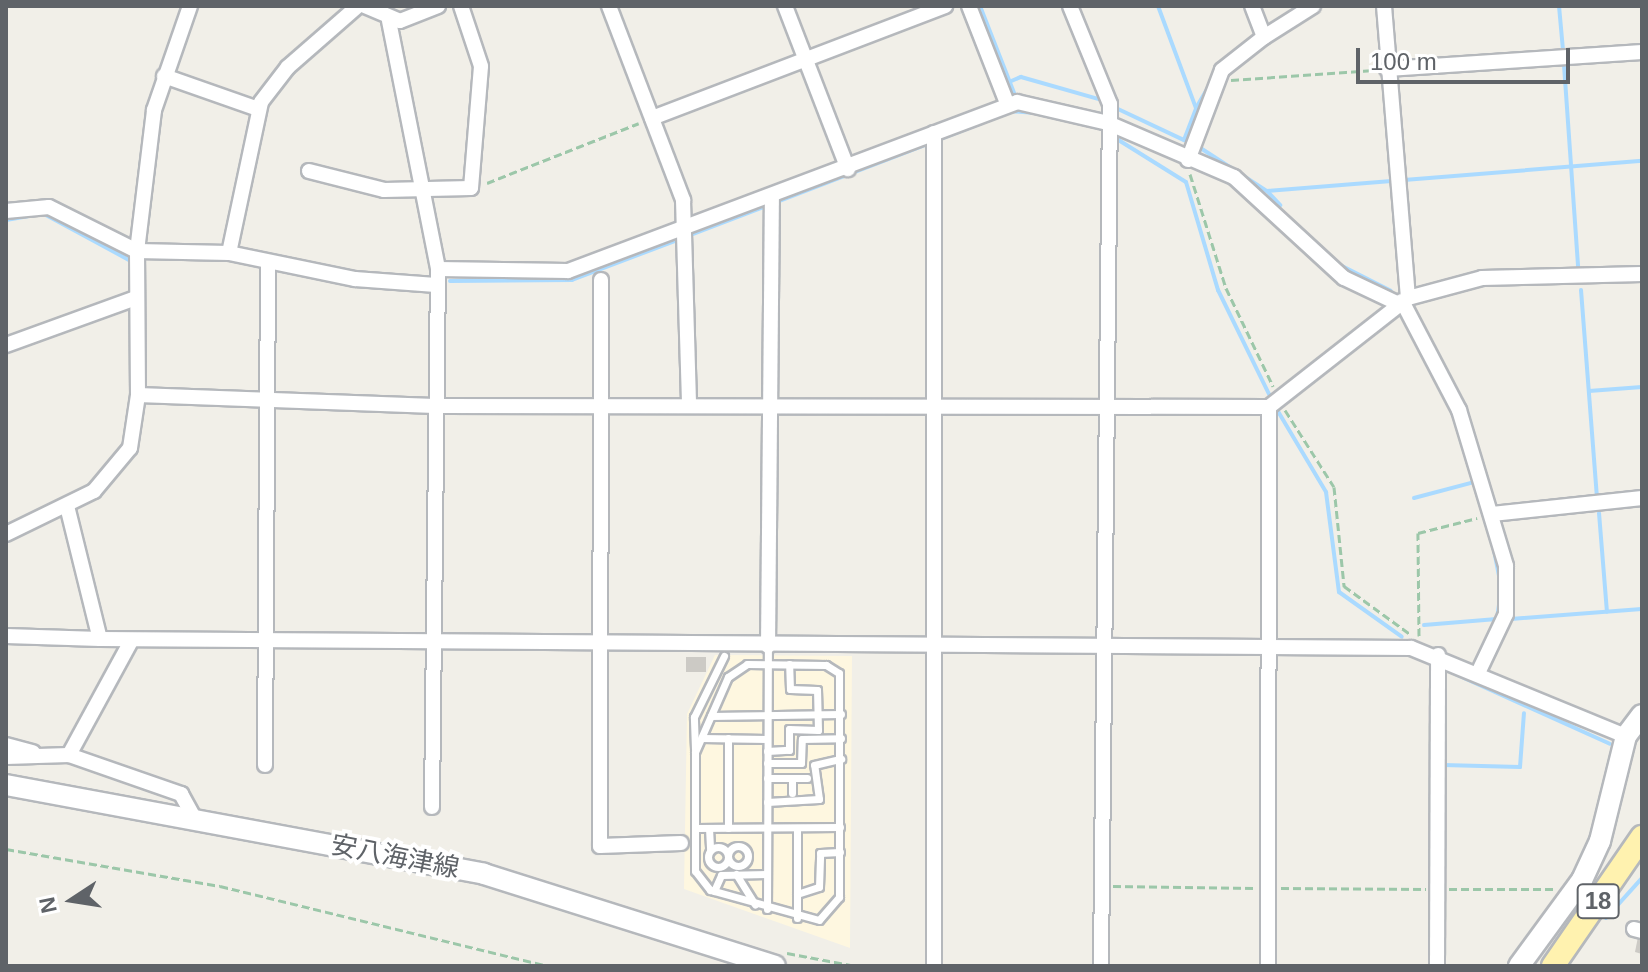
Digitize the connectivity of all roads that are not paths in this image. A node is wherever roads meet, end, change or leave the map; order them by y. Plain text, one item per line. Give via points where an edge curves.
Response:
1 (190, 6) edge
2 (358, 6) edge
3 (365, 6) edge
4 (461, 6) edge
5 (609, 6) edge
6 (785, 6) edge
7 (945, 6) edge
8 (969, 6) edge
9 (1070, 6) edge
10 (1252, 6) edge
11 (1313, 6) edge
12 (1384, 6) edge
13 (432, 7) edge
14 (389, 21) junction
15 (1264, 37) junction
16 (1642, 52) edge
17 (806, 60) junction
18 (1387, 69) junction
19 (164, 76) junction
20 (1007, 103) junction
21 (258, 109) junction
22 (652, 118) junction
23 (1108, 123) junction
24 (934, 133) junction
25 (1182, 157) junction
26 (848, 169) junction
27 (309, 171) dead end
28 (422, 192) junction
29 (772, 198) junction
30 (6, 211) edge
31 (688, 228) junction
32 (137, 251) junction
33 (229, 253) junction
34 (268, 262) junction
35 (438, 269) junction
36 (1642, 274) edge
37 (601, 280) dead end
38 (436, 285) junction
39 (136, 298) junction
40 (1402, 301) junction
41 (6, 345) edge
42 (138, 395) junction
43 (267, 403) junction
44 (601, 404) junction
45 (435, 406) junction
46 (689, 406) junction
47 (936, 406) junction
48 (1275, 406) junction
49 (772, 407) junction
50 (1104, 408) junction
51 (1642, 498) edge
52 (67, 506) junction
53 (1492, 514) junction
54 (6, 534) edge
55 (6, 636) edge
56 (100, 639) junction
57 (130, 643) junction
58 (265, 644) junction
59 (434, 645) junction
60 (601, 646) junction
61 (768, 646) junction
62 (936, 646) junction
63 (1102, 647) junction
64 (1269, 648) junction
65 (1438, 655) junction
66 (724, 656) dead end
67 (766, 664) junction
68 (789, 664) junction
69 (1478, 673) junction
70 (817, 714) junction
71 (841, 714) junction
72 (1642, 715) edge
73 (711, 716) junction
74 (767, 716) junction
75 (1626, 736) junction
76 (702, 738) junction
77 (728, 738) junction
78 (841, 738) junction
79 (767, 739) junction
80 (6, 745) edge
81 (767, 751) junction
82 (695, 752) junction
83 (69, 755) junction
84 (6, 757) edge
85 (53, 757) junction
86 (841, 759) junction
87 (767, 763) junction
88 (265, 765) dead end
89 (767, 778) junction
90 (792, 778) junction
91 (807, 778) dead end
92 (6, 785) edge
93 (792, 793) dead end
94 (767, 802) junction
95 (432, 807) dead end
96 (195, 819) junction
97 (840, 827) junction
98 (696, 828) junction
99 (712, 828) junction
100 (728, 828) junction
101 (767, 828) junction
102 (797, 828) junction
103 (1642, 837) edge
104 (681, 843) dead end
105 (720, 847) junction
106 (710, 850) junction
107 (840, 852) junction
108 (748, 855) junction
109 (728, 856) junction
110 (767, 856) junction
111 (736, 874) junction
112 (767, 874) junction
113 (714, 891) junction
114 (797, 894) junction
115 (755, 905) junction
116 (767, 909) junction
117 (797, 918) junction
118 (775, 966) edge
119 (934, 966) edge
120 (1101, 966) edge
121 (1268, 966) edge
122 (1437, 966) edge
123 (1519, 966) edge
124 (1553, 966) edge

1 - 19 street
2 - 21 street via 288,67
3 - 14 street
4 - 28 street via 481,66 471,188
5 - 22 street
6 - 17 street
7 - 17 street
8 - 20 street
9 - 23 street via 1110,104
10 - 15 street
11 - 15 street
12 - 18 street
13 - 14 street
14 - 28 street
15 - 25 street via 1230,62 1217,81
16 - 18 street
17 - 22 street
17 - 26 street
18 - 40 street
19 - 21 street
19 - 32 street
20 - 23 street via 1057,106
20 - 24 street
21 - 33 street
22 - 31 street
23 - 25 street
23 - 50 street
24 - 26 street
24 - 47 street
25 - 40 street via 1251,186 1308,250 1344,278
26 - 29 street
27 - 28 street
28 - 35 street
29 - 31 street
29 - 49 street
30 - 32 street via 49,207
31 - 35 street via 568,271
31 - 46 street
32 - 33 street
32 - 39 street
33 - 34 street
34 - 38 street
34 - 43 street
35 - 38 street
36 - 40 street via 1482,278
37 - 44 street
38 - 45 street
39 - 41 street
39 - 42 street
40 - 48 street
40 - 53 street via 1459,410
42 - 43 street
42 - 52 street via 119,468
43 - 45 street
43 - 58 street
44 - 45 street
44 - 46 street
44 - 60 street
45 - 59 street
46 - 49 street
47 - 49 street
47 - 50 street
47 - 62 street
48 - 50 street
48 - 64 street
49 - 61 street
50 - 63 street
51 - 53 street
52 - 54 street
52 - 56 street
53 - 69 street via 1506,566 1506,614
55 - 56 street
56 - 57 street
57 - 58 street
57 - 83 street
58 - 59 street
58 - 88 street
59 - 60 street
59 - 95 street
60 - 61 street
60 - 104 street via 600,846
61 - 62 street
61 - 67 lane
62 - 63 street
62 - 119 street
63 - 64 street
63 - 120 street
64 - 65 street
64 - 121 street
65 - 69 street
65 - 122 street
66 - 82 lane via 694,717
67 - 68 lane
67 - 73 lane via 733,672
67 - 74 lane
68 - 70 lane via 790,689 817,690
68 - 71 lane via 833,667
69 - 75 street
70 - 71 lane
70 - 74 lane
70 - 81 lane via 818,730 789,729 789,750
71 - 78 lane
72 - 75 main road
73 - 74 lane
73 - 76 lane
74 - 79 lane
75 - 123 main road via 1600,841 1575,889
76 - 77 lane
76 - 82 lane
77 - 79 lane
77 - 100 lane
78 - 86 lane
78 - 87 lane via 802,739 801,763
79 - 81 lane
80 - 85 street
81 - 87 lane
82 - 98 lane
83 - 85 street
83 - 96 street via 181,794
84 - 85 street
86 - 94 lane via 814,765 819,799
86 - 97 lane
87 - 89 lane
89 - 90 lane
89 - 94 lane
90 - 91 lane
90 - 93 lane
92 - 96 main road, 安八海津線
94 - 101 lane
96 - 118 main road, 安八海津線 via 484,874
97 - 102 lane
97 - 107 lane
98 - 99 lane
98 - 113 lane via 695,871
99 - 100 lane
99 - 105 lane
99 - 106 lane
100 - 101 lane
101 - 102 lane
101 - 110 lane
102 - 114 lane
103 - 124 main road, 18
105 - 106 lane
105 - 109 lane
106 - 109 lane via 715,867
107 - 114 lane via 820,853 819,887
107 - 117 lane via 837,904 819,920
108 - 109 lane via 739,846
108 - 109 lane via 739,866
108 - 110 lane
110 - 112 lane
111 - 112 lane
111 - 113 lane via 721,875
111 - 115 lane
112 - 116 lane
113 - 115 lane
114 - 117 lane
115 - 116 lane
116 - 117 lane

